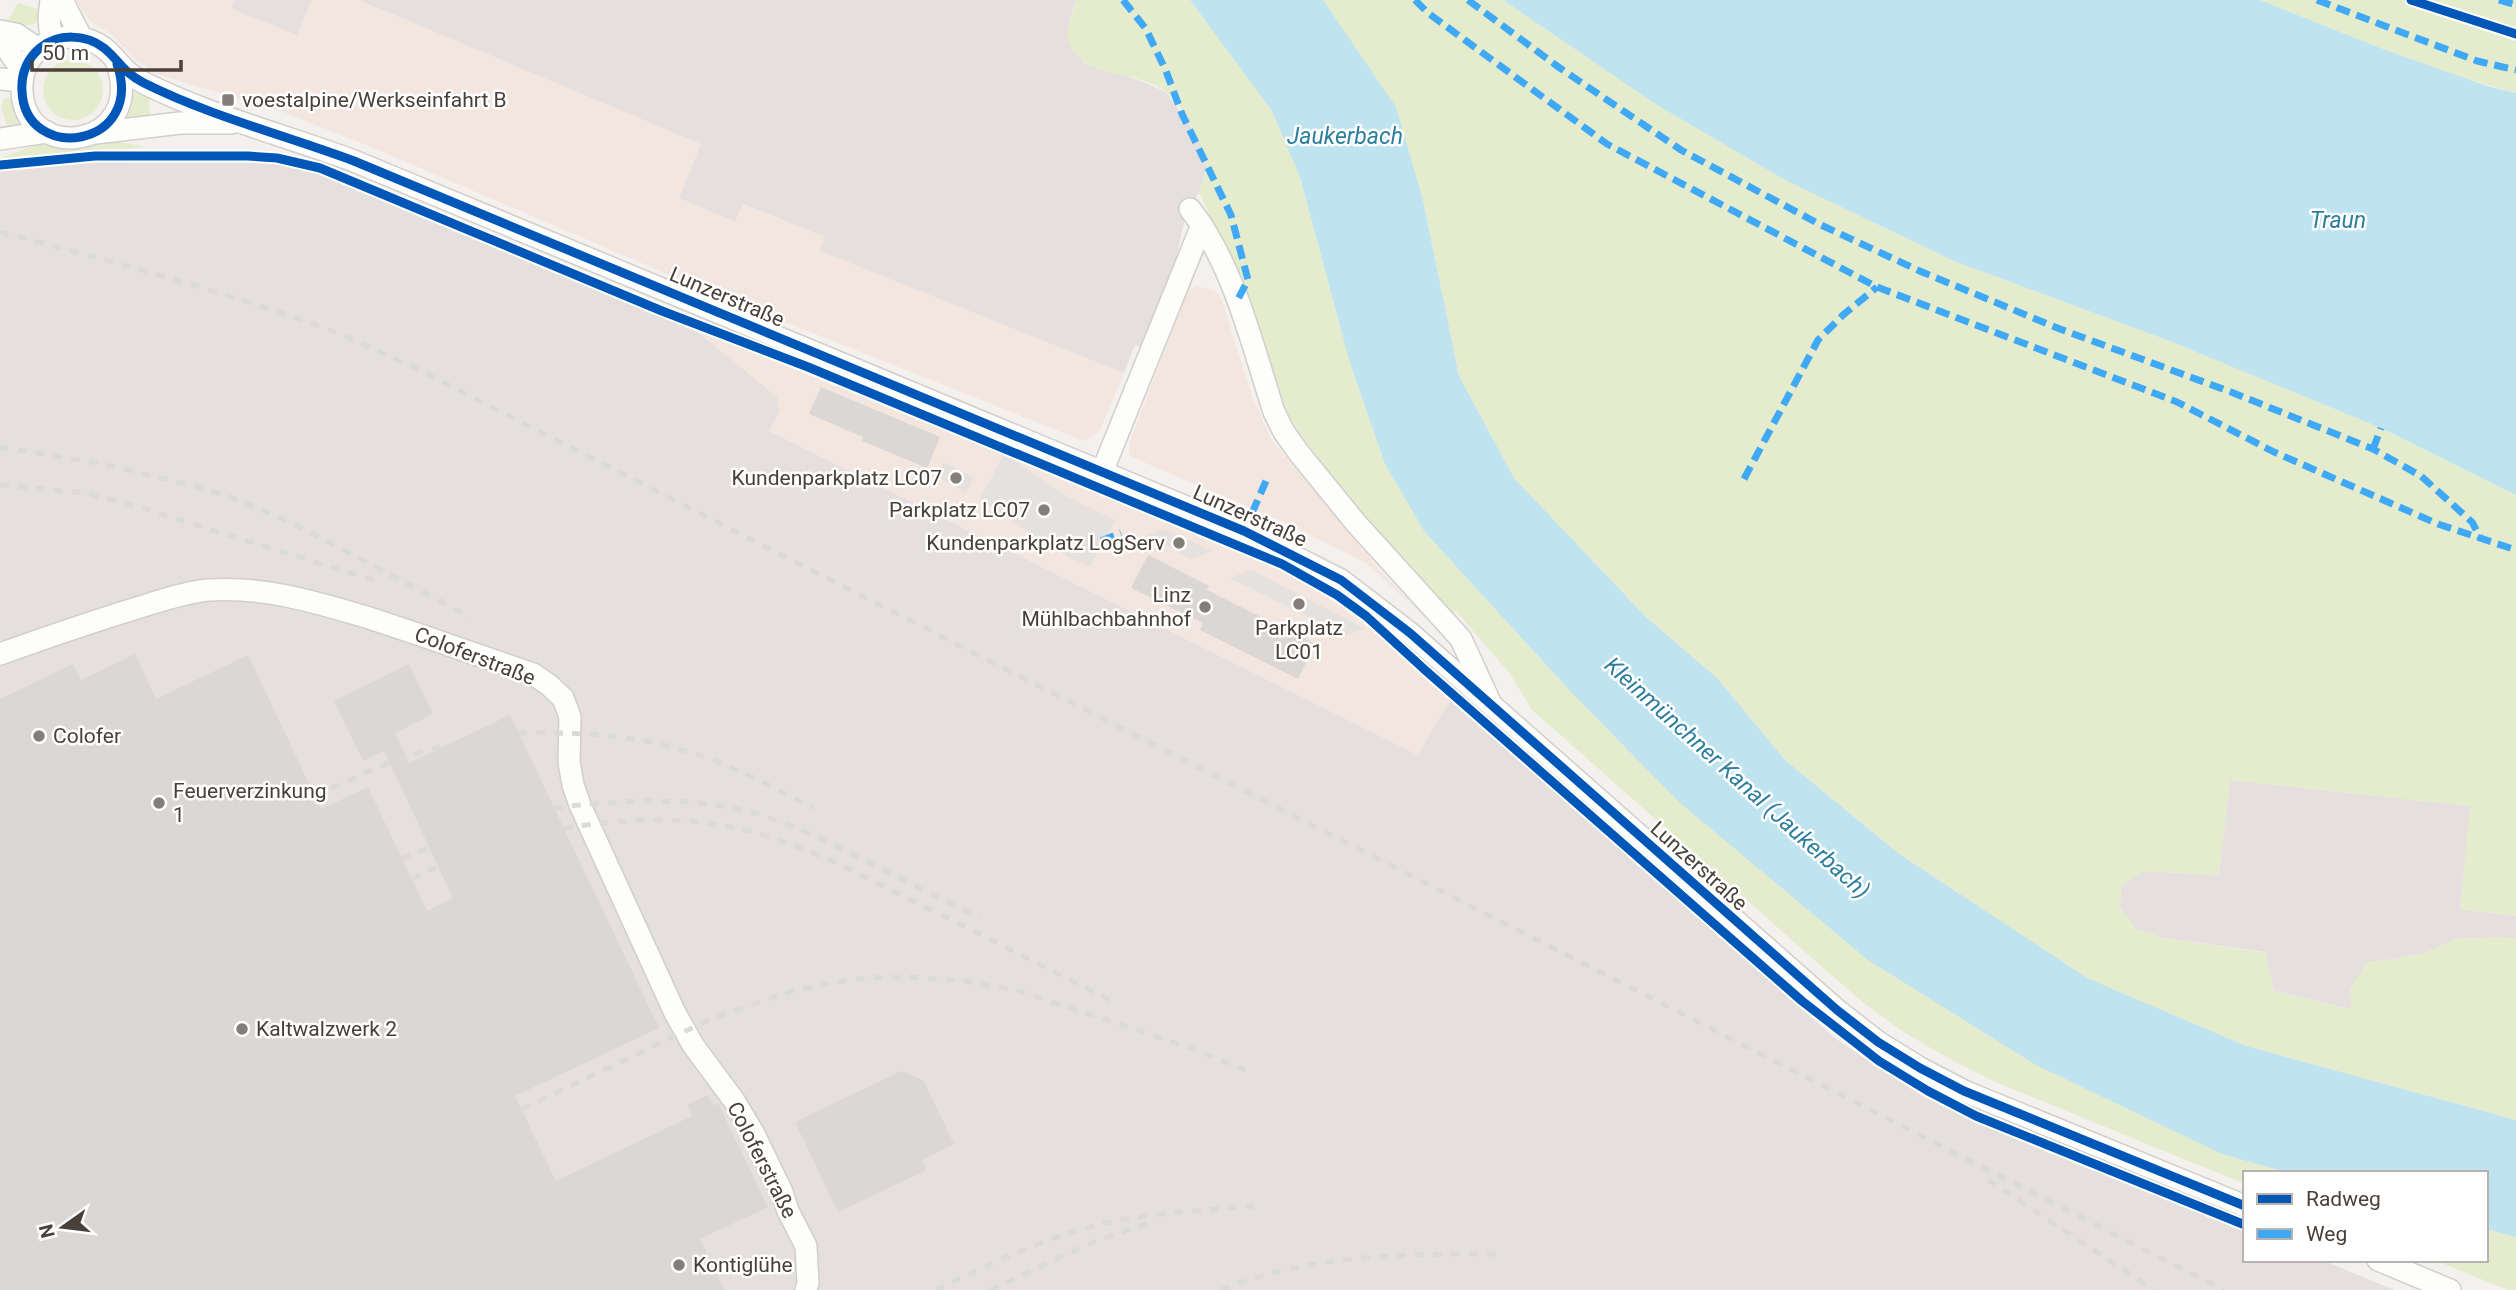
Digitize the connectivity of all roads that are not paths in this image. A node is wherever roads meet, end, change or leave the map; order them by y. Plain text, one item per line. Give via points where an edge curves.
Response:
1 (62, 0) edge
2 (50, 9) edge
3 (5, 34) edge
4 (81, 37) junction
5 (45, 45) junction
6 (117, 64) junction
7 (23, 75) junction
8 (0, 79) edge
9 (243, 123) junction
10 (47, 132) junction
11 (96, 133) junction
12 (9, 138) edge
13 (0, 149) edge
14 (1102, 472) junction
15 (0, 654) edge
16 (1491, 705) junction
17 (2243, 1205) edge
18 (2383, 1262) edge
19 (806, 1290) edge
20 (2450, 1290) edge

1 - 4 street
2 - 3 street via 37,31
2 - 5 street
3 - 5 street
3 - 7 street
4 - 5 street
4 - 6 street, Lunzerstraße via 102,46
5 - 7 street
6 - 9 street, Lunzerstraße via 158,90
6 - 11 street via 122,79 120,103 109,123
7 - 8 street
7 - 10 street via 24,105
9 - 11 street, Lunzerstraße via 180,123
9 - 14 street, Lunzerstraße via 367,166
10 - 11 street, Lunzerstraße via 72,139
10 - 12 street, Lunzerstraße
12 - 13 street
14 - 16 street, Lunzerstraße via 1244,531 1341,580
14 - 16 street via 1196,217 1234,292 1284,432 1355,522 1461,639
15 - 19 street, Coloferstraße via 176,596 237,590 277,594 360,616 520,670 550,685 563,698 570,717 573,785 594,839 675,1013 735,1102 782,1192 806,1246
16 - 17 street, Lunzerstraße via 1878,1042 1964,1091
18 - 20 street

